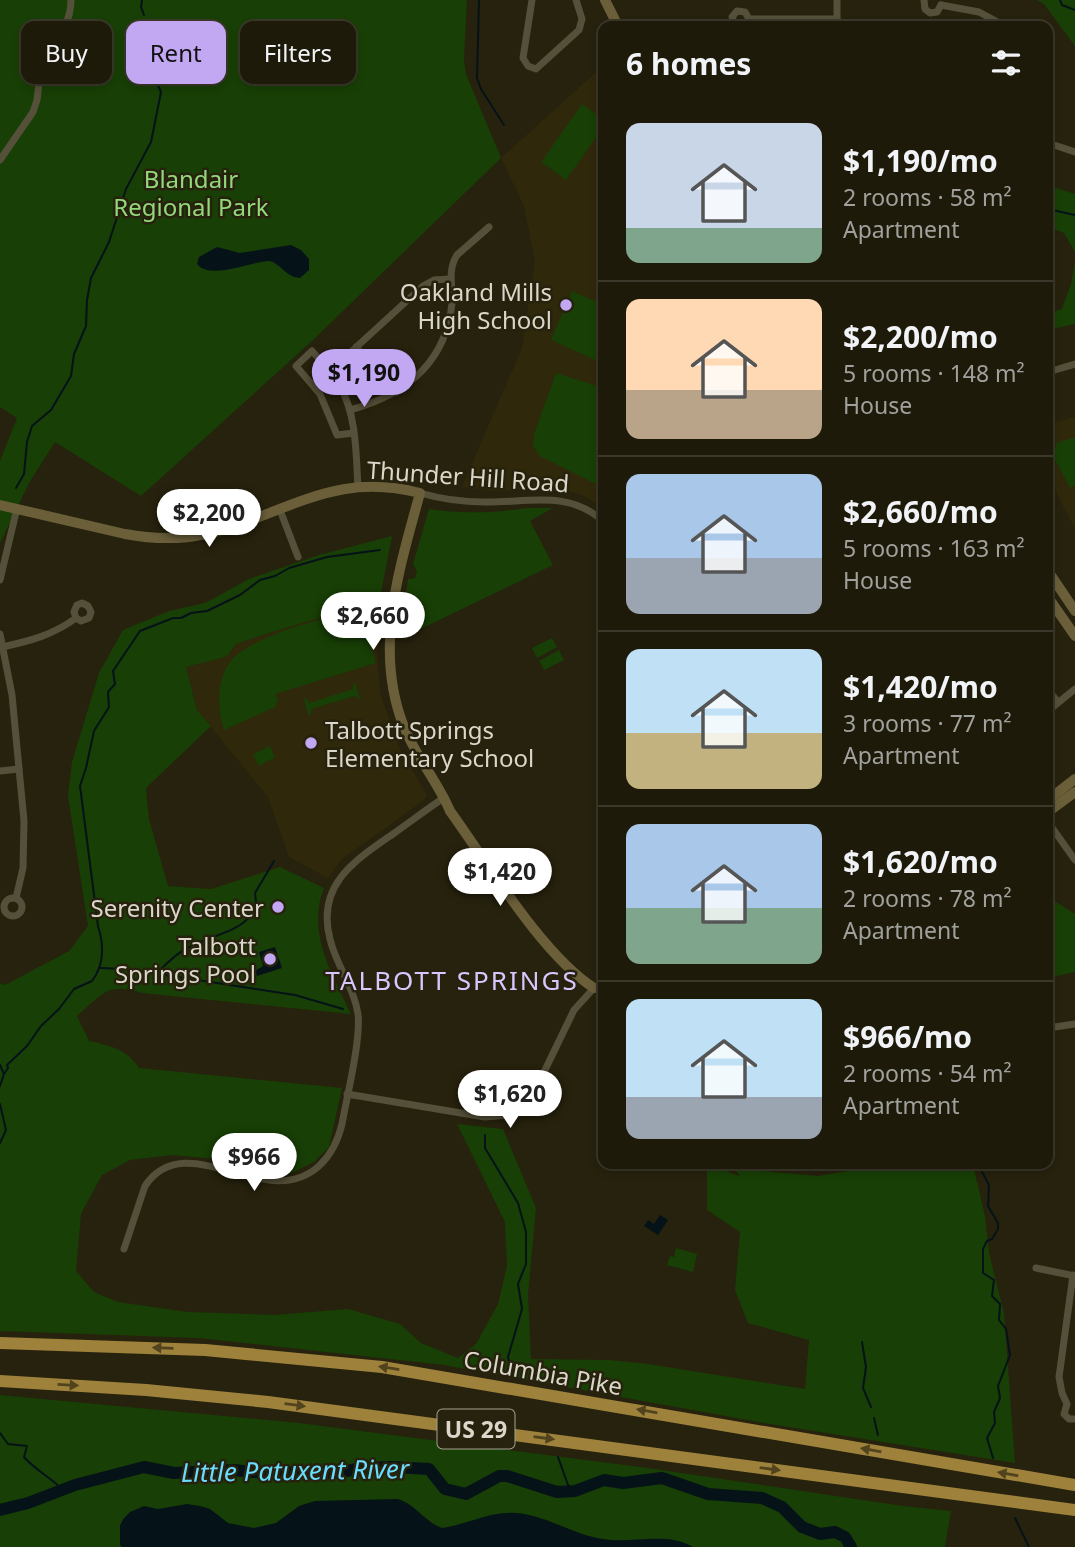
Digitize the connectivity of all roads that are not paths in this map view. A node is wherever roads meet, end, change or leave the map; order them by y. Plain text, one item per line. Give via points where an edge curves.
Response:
1 (532, 0) edge
2 (605, 0) edge
3 (837, 0) edge
4 (925, 0) edge
5 (72, 1) edge
6 (579, 1) edge
7 (941, 2) edge
8 (616, 21) edge
9 (734, 21) edge
10 (747, 21) edge
11 (837, 21) edge
12 (996, 21) edge
13 (1053, 145) edge
14 (1075, 152) edge
15 (0, 160) edge
16 (489, 227) dead end
17 (450, 279) junction
18 (356, 347) junction
19 (340, 362) dead end
20 (1075, 364) edge
21 (1053, 371) edge
22 (397, 392) junction
23 (350, 410) junction
24 (354, 433) junction
25 (358, 488) junction
26 (420, 493) junction
27 (0, 505) edge
28 (17, 508) junction
29 (280, 510) junction
30 (598, 518) edge
31 (298, 557) dead end
32 (1053, 578) edge
33 (0, 580) edge
34 (1053, 604) edge
35 (1075, 611) edge
36 (76, 618) dead end
37 (0, 634) edge
38 (1075, 636) edge
39 (2, 647) junction
40 (1075, 689) edge
41 (1053, 696) edge
42 (1058, 702) junction
43 (1053, 706) edge
44 (19, 769) junction
45 (0, 771) edge
46 (1075, 779) edge
47 (1075, 792) edge
48 (1053, 796) edge
49 (445, 797) junction
50 (1053, 809) edge
51 (1053, 829) edge
52 (1075, 860) edge
53 (16, 898) dead end
54 (598, 985) edge
55 (1075, 1024) edge
56 (1053, 1027) edge
57 (347, 1094) junction
58 (124, 1249) dead end
59 (1036, 1268) dead end
60 (1074, 1275) edge
61 (0, 1343) edge
62 (0, 1381) edge
63 (1071, 1404) edge
64 (1075, 1419) edge
65 (1075, 1485) edge
66 (1075, 1510) edge

1 - 6 street via 523,58 532,69 579,30
2 - 8 street
3 - 11 street
4 - 7 street via 930,13 937,12
5 - 15 street via 63,31 33,62 39,83 33,112
7 - 12 street
9 - 10 street via 737,11 745,12
13 - 14 street
16 - 17 street via 457,255
17 - 18 street via 423,286
17 - 22 street via 451,308 444,338 426,367
18 - 19 street
18 - 22 street
20 - 21 street
22 - 23 street
23 - 24 street
23 - 24 street via 334,376 312,351 296,366 320,394 337,435
24 - 25 street
25 - 26 street, Thunder Hill Road
25 - 29 street, Thunder Hill Road
26 - 30 street, Thunder Hill Road via 469,502 558,499
26 - 49 street via 393,598 389,658 405,729
27 - 28 street, Thunder Hill Road
28 - 29 street, Thunder Hill Road via 160,538 209,533
28 - 33 street
29 - 31 street
32 - 35 street
34 - 38 street
36 - 39 street via 46,635
37 - 39 street
39 - 44 street
40 - 42 street
41 - 42 street
42 - 43 street
44 - 45 street
44 - 53 street via 24,853
46 - 48 street
47 - 50 street
49 - 54 street via 538,923
49 - 57 street via 346,869 330,901 330,940 358,1018
51 - 52 street
54 - 57 street via 573,1010 530,1101 510,1115 485,1117
55 - 56 street
57 - 58 street via 334,1148 306,1176 271,1182 200,1165 156,1172 145,1186
59 - 60 street
60 - 63 street via 1059,1369 1062,1393
65 -> 61 highway, Columbia Pike / US 29 via 383,1367 205,1350
62 -> 66 highway, US 29 via 268,1402
63 - 64 street via 1064,1414

